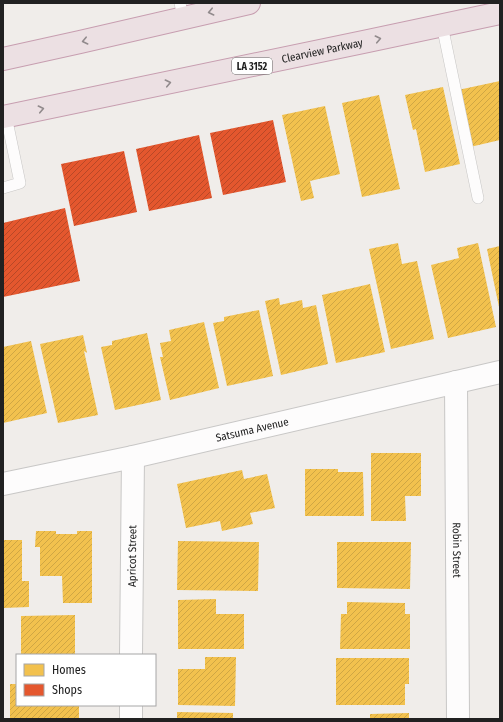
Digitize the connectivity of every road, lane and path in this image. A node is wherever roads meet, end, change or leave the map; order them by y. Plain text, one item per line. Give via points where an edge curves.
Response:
1 (249, 3) edge
2 (181, 11) edge
3 (500, 13) edge
4 (442, 26) junction
5 (3, 59) edge
6 (4, 117) edge
7 (3, 188) edge
8 (478, 198) dead end
9 (500, 372) edge
10 (456, 382) junction
11 (133, 457) junction
12 (3, 484) edge
13 (131, 654) edge
14 (131, 706) edge
15 (131, 719) edge
16 (458, 719) edge

1 -> 2 highway
2 -> 5 highway via 80,42
3 - 4 highway, Clearview Parkway / LA 3152
6 -> 4 highway, Clearview Parkway / LA 3152
4 - 8 lane
6 - 7 lane via 20,183
9 - 10 street, Satsuma Avenue
10 - 11 street, Satsuma Avenue
10 - 16 street, Robin Street
11 - 12 street, Satsuma Avenue
11 - 13 street, Apricot Street
14 - 15 street

